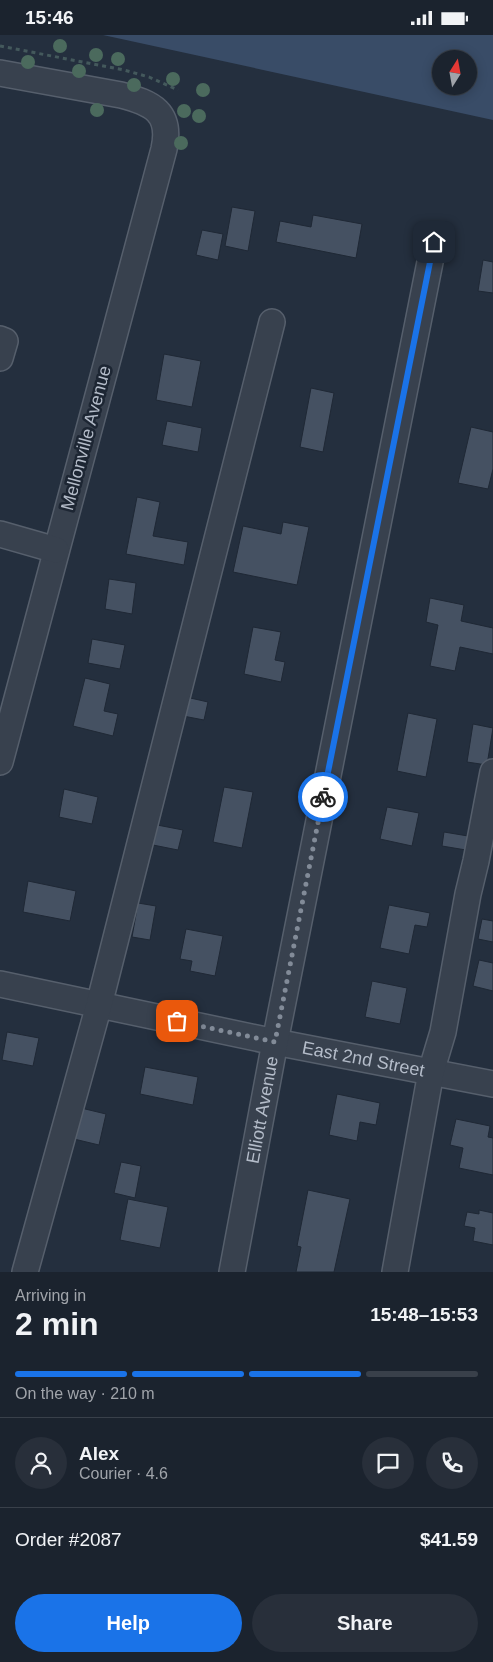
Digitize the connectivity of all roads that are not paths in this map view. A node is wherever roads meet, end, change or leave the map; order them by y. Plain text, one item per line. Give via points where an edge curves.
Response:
1 (0, 73) edge
2 (434, 242) dead end
3 (272, 322) dead end
4 (0, 339) edge
5 (0, 358) edge
6 (0, 534) edge
7 (56, 550) junction
8 (0, 761) edge
9 (493, 772) edge
10 (0, 984) edge
11 (99, 1005) junction
12 (275, 1042) junction
13 (431, 1072) junction
14 (493, 1084) edge
15 (25, 1272) edge
16 (232, 1272) edge
17 (395, 1272) edge

1 - 7 street, Mellonville Avenue via 140,100 161,114 166,128 164,149
2 - 12 street, Elliott Avenue
3 - 11 street
4 - 5 street via 5,341
6 - 7 street
7 - 8 street, Mellonville Avenue
9 - 13 street via 443,1032
10 - 11 street, East 2nd Street
11 - 12 street, East 2nd Street
11 - 15 street
12 - 13 street, East 2nd Street
12 - 16 street, Elliott Avenue
13 - 14 street, East 2nd Street
13 - 17 street

